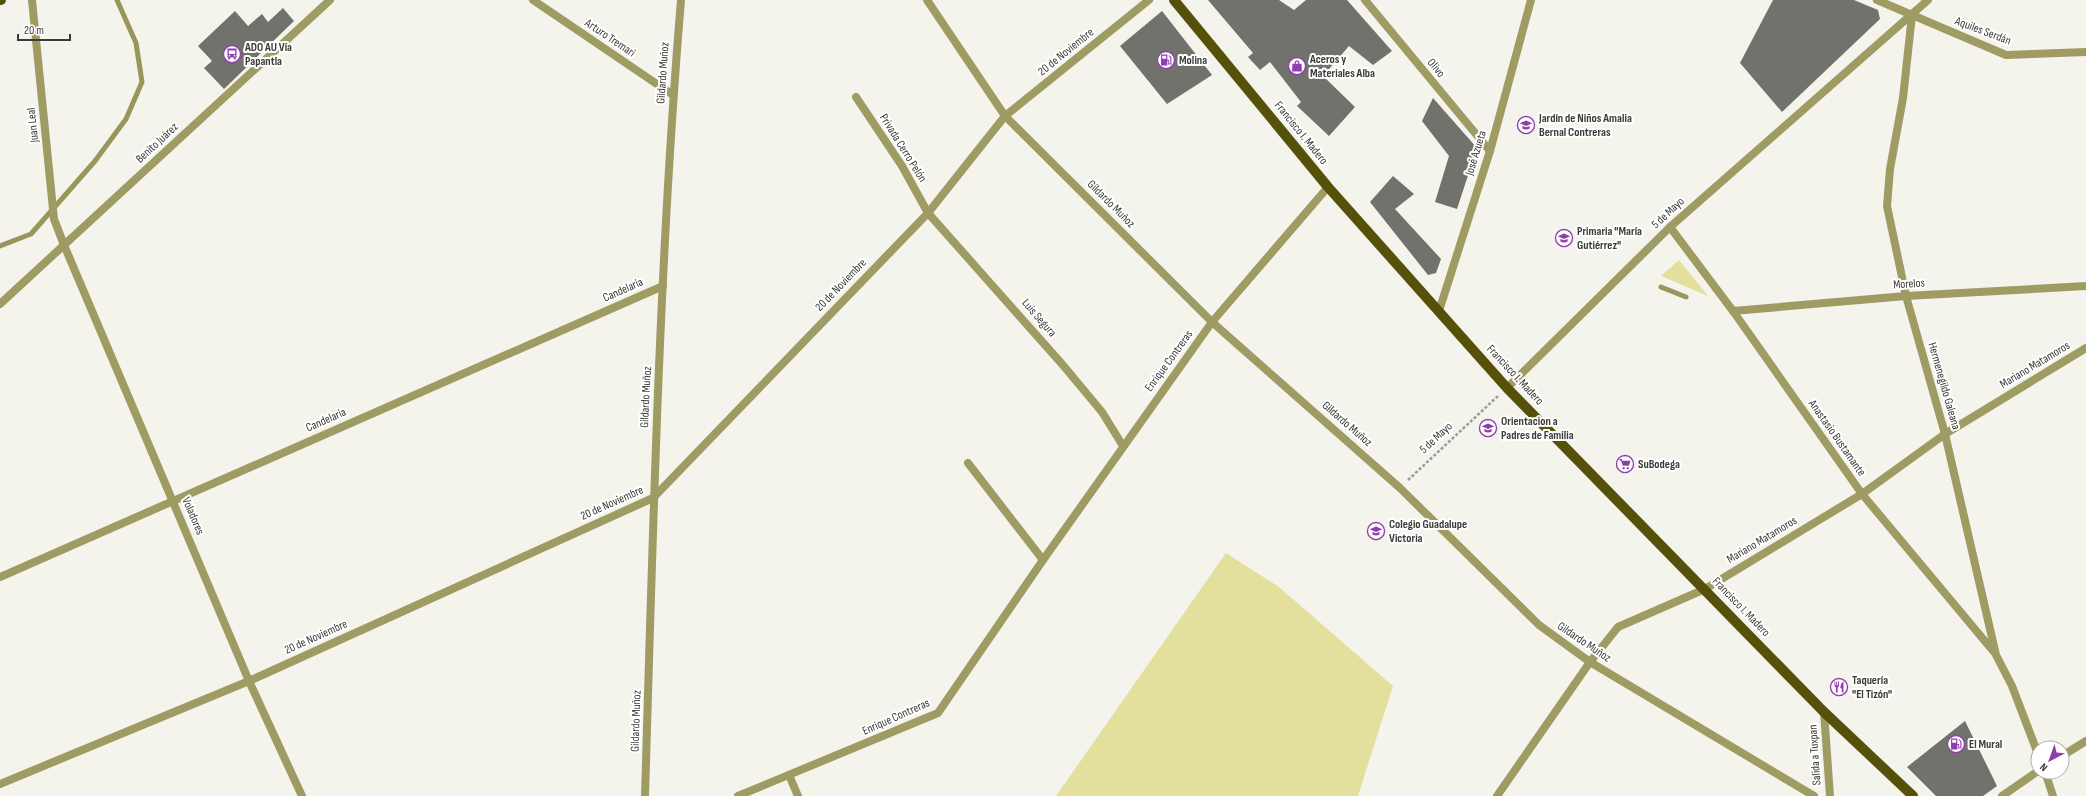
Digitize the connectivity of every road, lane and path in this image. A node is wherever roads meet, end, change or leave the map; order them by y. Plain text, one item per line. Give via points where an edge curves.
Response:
1 (32, 0) edge
2 (330, 0) edge
3 (533, 0) edge
4 (681, 0) edge
5 (927, 0) edge
6 (1149, 0) edge
7 (1174, 0) edge
8 (1365, 0) edge
9 (1531, 0) edge
10 (1877, 0) edge
11 (1928, 0) edge
12 (1912, 15) junction
13 (2086, 52) edge
14 (673, 96) junction
15 (856, 97) dead end
16 (1006, 116) junction
17 (1490, 151) junction
18 (1328, 187) junction
19 (928, 213) junction
20 (1670, 227) junction
21 (64, 246) junction
22 (663, 286) junction
23 (2086, 286) edge
24 (1906, 296) junction
25 (0, 304) edge
26 (1439, 311) junction
27 (1733, 311) junction
28 (1212, 322) junction
29 (2086, 348) edge
30 (1507, 388) junction
31 (1945, 434) junction
32 (1123, 446) junction
33 (968, 463) dead end
34 (1400, 488) junction
35 (1862, 494) junction
36 (653, 498) junction
37 (174, 500) junction
38 (1043, 560) junction
39 (0, 577) edge
40 (1705, 589) junction
41 (1996, 654) junction
42 (1590, 662) junction
43 (249, 681) junction
44 (1824, 712) junction
45 (2033, 740) edge
46 (2086, 741) edge
47 (2070, 751) edge
48 (789, 775) junction
49 (2030, 777) edge
50 (2048, 780) edge
51 (0, 784) edge
52 (302, 796) edge
53 (645, 796) edge
54 (738, 796) edge
55 (798, 796) edge
56 (1497, 796) edge
57 (1814, 796) edge
58 (1830, 796) edge
59 (1913, 796) edge
60 (2002, 796) edge
61 (2053, 796) edge

1 - 21 street, Juan Leal via 54,219
2 - 21 street, Benito Juárez
3 - 14 street, Arturo Tremari
4 - 14 street, Gildardo Muñoz
5 - 16 street, Gildardo Muñoz
6 - 16 street, 20 de Noviembre
7 - 18 main road, Francisco I. Madero
8 - 17 street, Olivo
9 - 17 street, José Azueta
10 - 12 street, Aquiles Serdán
11 - 12 street, 5 de Mayo
12 - 13 street, Aquiles Serdán via 2006,55
12 - 20 street, 5 de Mayo
12 - 24 street, Hermenegildo Galeana via 1887,206
14 - 22 street, Gildardo Muñoz
15 - 19 street, Privada Cerro Pelón via 902,166
16 - 19 street, 20 de Noviembre
16 - 28 street, Gildardo Muñoz
17 - 26 street, José Azueta
18 - 26 main road, Francisco I. Madero
18 - 28 street, Enrique Contreras
19 - 32 street, Luis Segura via 1062,364 1102,412
19 - 36 street, 20 de Noviembre
20 - 27 street, Anastasio Bustamante
20 - 30 street, 5 de Mayo
21 - 25 street, Benito Juárez
21 - 37 street, Voladores
22 - 36 street, Gildardo Muñoz
22 - 37 street, Candelaria
23 - 24 street, Morelos
24 - 27 street, Morelos
24 - 31 street, Hermenegildo Galeana
26 - 30 main road, Francisco I. Madero
27 - 35 street, Anastasio Bustamante
28 - 32 street, Enrique Contreras
28 - 34 street, Gildardo Muñoz
29 - 31 street, Mariano Matamoros
30 - 34 path, 5 de Mayo
30 - 40 main road, Francisco I. Madero
31 - 35 street, Mariano Matamoros
31 - 41 street, Hermenegildo Galeana
32 - 38 street, Enrique Contreras
33 - 38 street
34 - 42 street, Gildardo Muñoz via 1539,625
35 - 40 street, Mariano Matamoros
35 - 41 street, Anastasio Bustamante
36 - 43 street, 20 de Noviembre
36 - 53 street, Gildardo Muñoz
37 - 39 street, Candelaria
37 - 43 street, Voladores
38 - 48 street, Enrique Contreras via 938,713
40 - 42 street, Mariano Matamoros via 1618,627
40 - 44 main road, Francisco I. Madero
41 - 45 street, Hermenegildo Galeana via 2012,686
42 - 56 street, Mariano Matamoros
42 - 57 street, Gildardo Muñoz
43 - 51 street, 20 de Noviembre
43 - 52 street, Voladores
44 - 58 street, Salida a Tuxpan
44 - 59 main road, Francisco I. Madero
46 - 47 street
48 - 54 street, Enrique Contreras
48 - 55 street
49 - 60 street
50 - 61 street

